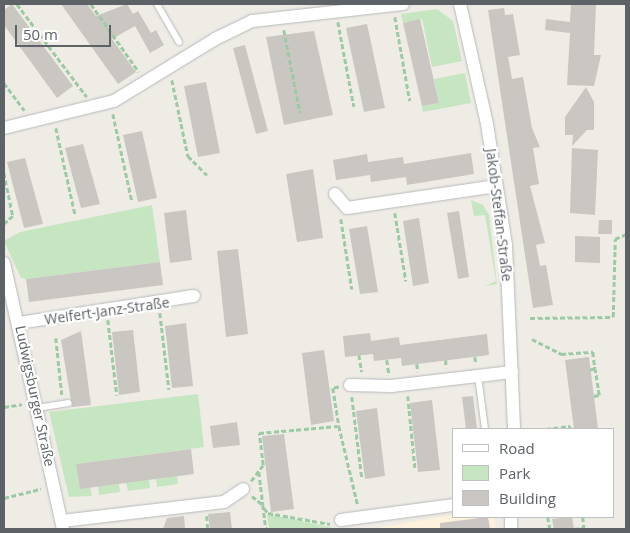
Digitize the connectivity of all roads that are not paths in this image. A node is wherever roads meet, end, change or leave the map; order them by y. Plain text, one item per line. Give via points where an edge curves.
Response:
1 (157, 4) edge
2 (398, 4) edge
3 (460, 4) edge
4 (179, 42) dead end
5 (4, 128) edge
6 (496, 186) junction
7 (335, 194) dead end
8 (4, 263) edge
9 (194, 296) dead end
10 (19, 323) junction
11 (512, 372) junction
12 (478, 376) junction
13 (350, 385) road end
14 (36, 404) junction
15 (66, 404) road end
16 (485, 428) edge
17 (514, 428) edge
18 (243, 489) road end
19 (452, 506) edge
20 (341, 520) road end
21 (63, 525) edge

1 - 4 lane
2 - 5 street via 281,16 230,31 147,84 111,102
3 - 6 street, Jakob-Steffan-Straße
6 - 7 street via 347,208
6 - 11 street, Jakob-Steffan-Straße via 506,245
8 - 10 street, Ludwigsburger Straße
9 - 10 street, Weifert-Janz-Straße
10 - 14 street, Ludwigsburger Straße
11 - 12 street
11 - 17 street, Jakob-Steffan-Straße
12 - 13 street via 407,385
12 - 16 lane
14 - 15 lane
14 - 21 street, Ludwigsburger Straße
18 - 21 street via 224,502
19 - 20 street

